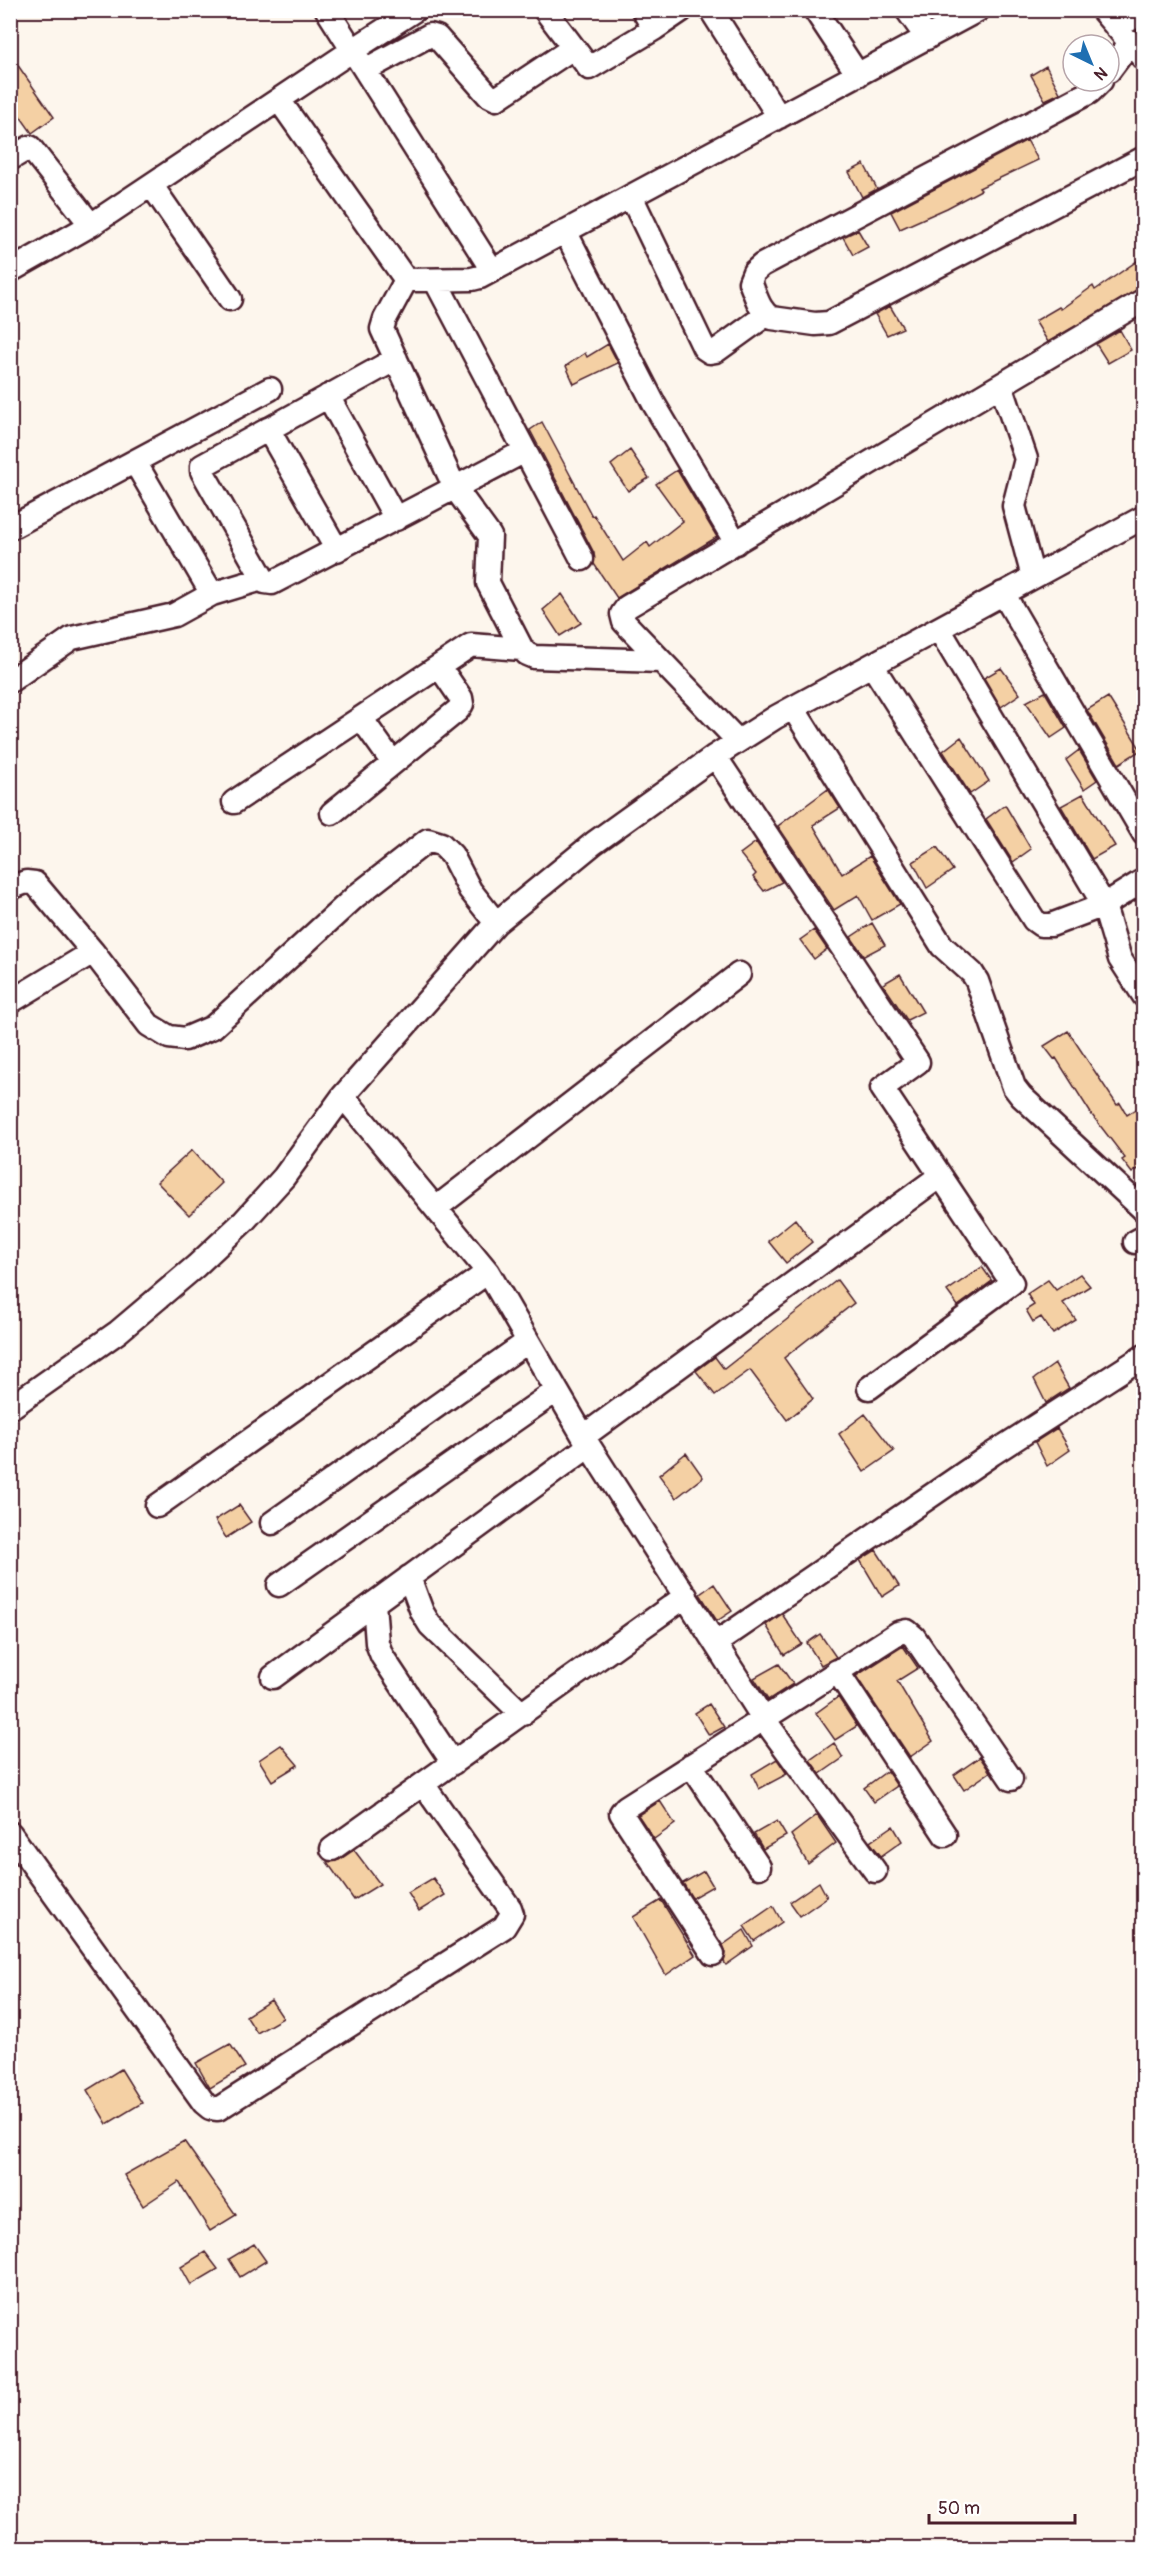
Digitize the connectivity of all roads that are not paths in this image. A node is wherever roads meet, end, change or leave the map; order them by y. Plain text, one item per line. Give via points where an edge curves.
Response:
1 (327, 10) edge
2 (415, 10) edge
3 (545, 10) edge
4 (682, 10) edge
5 (711, 10) edge
6 (815, 10) edge
7 (907, 10) edge
8 (978, 10) edge
9 (1143, 12) edge
10 (648, 20) edge
11 (1123, 35) edge
12 (927, 38) junction
13 (573, 48) junction
14 (353, 50) junction
15 (365, 70) junction
16 (858, 75) junction
17 (1090, 93) edge
18 (279, 100) junction
19 (779, 117) junction
20 (1143, 158) edge
21 (10, 159) edge
22 (152, 186) junction
23 (631, 196) junction
24 (91, 225) junction
25 (565, 231) junction
26 (492, 270) junction
27 (10, 271) edge
28 (406, 280) junction
29 (435, 280) junction
30 (230, 299) dead end
31 (1143, 300) edge
32 (766, 315) junction
33 (396, 359) junction
34 (1001, 385) junction
35 (270, 388) dead end
36 (328, 396) junction
37 (268, 429) junction
38 (525, 451) junction
39 (135, 462) junction
40 (455, 488) junction
41 (396, 519) junction
42 (1141, 524) edge
43 (10, 528) edge
44 (736, 543) junction
45 (337, 550) junction
46 (582, 560) dead end
47 (1033, 577) junction
48 (262, 579) junction
49 (1004, 593) junction
50 (212, 594) junction
51 (939, 629) junction
52 (522, 649) junction
53 (661, 661) junction
54 (872, 665) junction
55 (439, 666) junction
56 (10, 681) edge
57 (793, 708) junction
58 (361, 718) junction
59 (738, 741) junction
60 (715, 756) junction
61 (393, 763) junction
62 (234, 802) dead end
63 (332, 813) dead end
64 (1143, 834) edge
65 (1143, 880) edge
66 (10, 888) edge
67 (1104, 905) junction
68 (496, 923) junction
69 (93, 952) junction
70 (739, 974) dead end
71 (1143, 996) edge
72 (10, 1002) edge
73 (343, 1095) junction
74 (940, 1176) junction
75 (436, 1208) junction
76 (1143, 1210) edge
77 (488, 1272) junction
78 (527, 1342) junction
79 (1143, 1356) edge
80 (869, 1388) dead end
81 (556, 1391) junction
82 (10, 1408) edge
83 (586, 1441) junction
84 (157, 1506) dead end
85 (272, 1523) dead end
86 (409, 1577) junction
87 (279, 1585) dead end
88 (686, 1596) junction
89 (374, 1603) junction
90 (716, 1643) junction
91 (837, 1671) junction
92 (273, 1677) dead end
93 (522, 1714) junction
94 (764, 1718) junction
95 (453, 1763) junction
96 (691, 1765) junction
97 (1011, 1779) dead end
98 (423, 1784) junction
99 (10, 1833) edge
100 (945, 1835) dead end
101 (332, 1849) dead end
102 (759, 1867) dead end
103 (875, 1871) dead end
104 (712, 1954) dead end

1 - 14 street
2 - 14 street
3 - 13 street
4 - 10 street
5 - 19 street
6 - 16 street
7 - 12 street
8 - 12 street
9 - 11 street
10 - 13 street via 589,68
12 - 16 street
13 - 15 street via 496,99 430,34
14 - 15 street
14 - 18 street
15 - 26 street
16 - 19 street
17 - 32 street via 762,265 750,282
18 - 22 street
18 - 28 street
19 - 23 street
20 - 32 street via 829,323
21 - 24 street via 30,147
22 - 24 street
22 - 30 street
23 - 25 street
23 - 32 street via 704,348 716,351
24 - 27 street
25 - 26 street
25 - 44 street via 654,404
26 - 29 street via 472,279
28 - 29 street
28 - 33 street via 382,325
29 - 38 street
31 - 34 street
33 - 36 street
33 - 40 street
34 - 44 street
34 - 47 street via 1026,459 1014,506
35 - 39 street
36 - 37 street
36 - 41 street
37 - 45 street
37 - 48 street via 202,466
38 - 40 street
38 - 46 street
39 - 43 street
39 - 50 street
40 - 41 street
40 - 52 street via 491,539 488,583
41 - 45 street
42 - 47 street
44 - 53 street via 627,607 622,614 624,622
45 - 48 street via 272,583
47 - 49 street
48 - 50 street
49 - 51 street
49 - 64 street
50 - 56 street via 174,615 72,638
51 - 54 street
51 - 67 street
52 - 53 street via 534,657
52 - 55 street via 471,645
53 - 59 street
54 - 57 street
54 - 67 street via 1034,920 1051,925
55 - 58 street
55 - 61 street via 462,704
57 - 59 street
57 - 76 street via 942,946 977,981 1014,1087
58 - 61 street
58 - 62 street
59 - 60 street
60 - 68 street via 594,843
60 - 74 street via 918,1062 882,1088
61 - 63 street
65 - 67 street
66 - 69 street via 35,883
67 - 71 street via 1120,958
68 - 69 street via 470,890 452,855 441,844 428,840 356,896 213,1028 185,1039 169,1037 149,1026
68 - 73 street
69 - 72 street
70 - 75 street
73 - 75 street
73 - 82 street via 284,1177 244,1221 118,1332
74 - 80 street via 1012,1283
74 - 83 street
75 - 77 street
77 - 78 street
77 - 84 street
78 - 81 street
78 - 85 street
79 - 90 street
81 - 83 street
81 - 87 street
83 - 86 street
83 - 88 street
86 - 89 street
86 - 93 street via 430,1625
88 - 90 street
88 - 93 street
89 - 92 street
89 - 95 street via 377,1643 382,1656
90 - 94 street
91 - 94 street
91 - 97 street via 907,1631
91 - 100 street
93 - 95 street
94 - 96 street
94 - 103 street
95 - 98 street
96 - 102 street
96 - 104 street via 621,1813
98 - 99 street via 510,1908 510,1921 218,2109 204,2103
98 - 101 street

